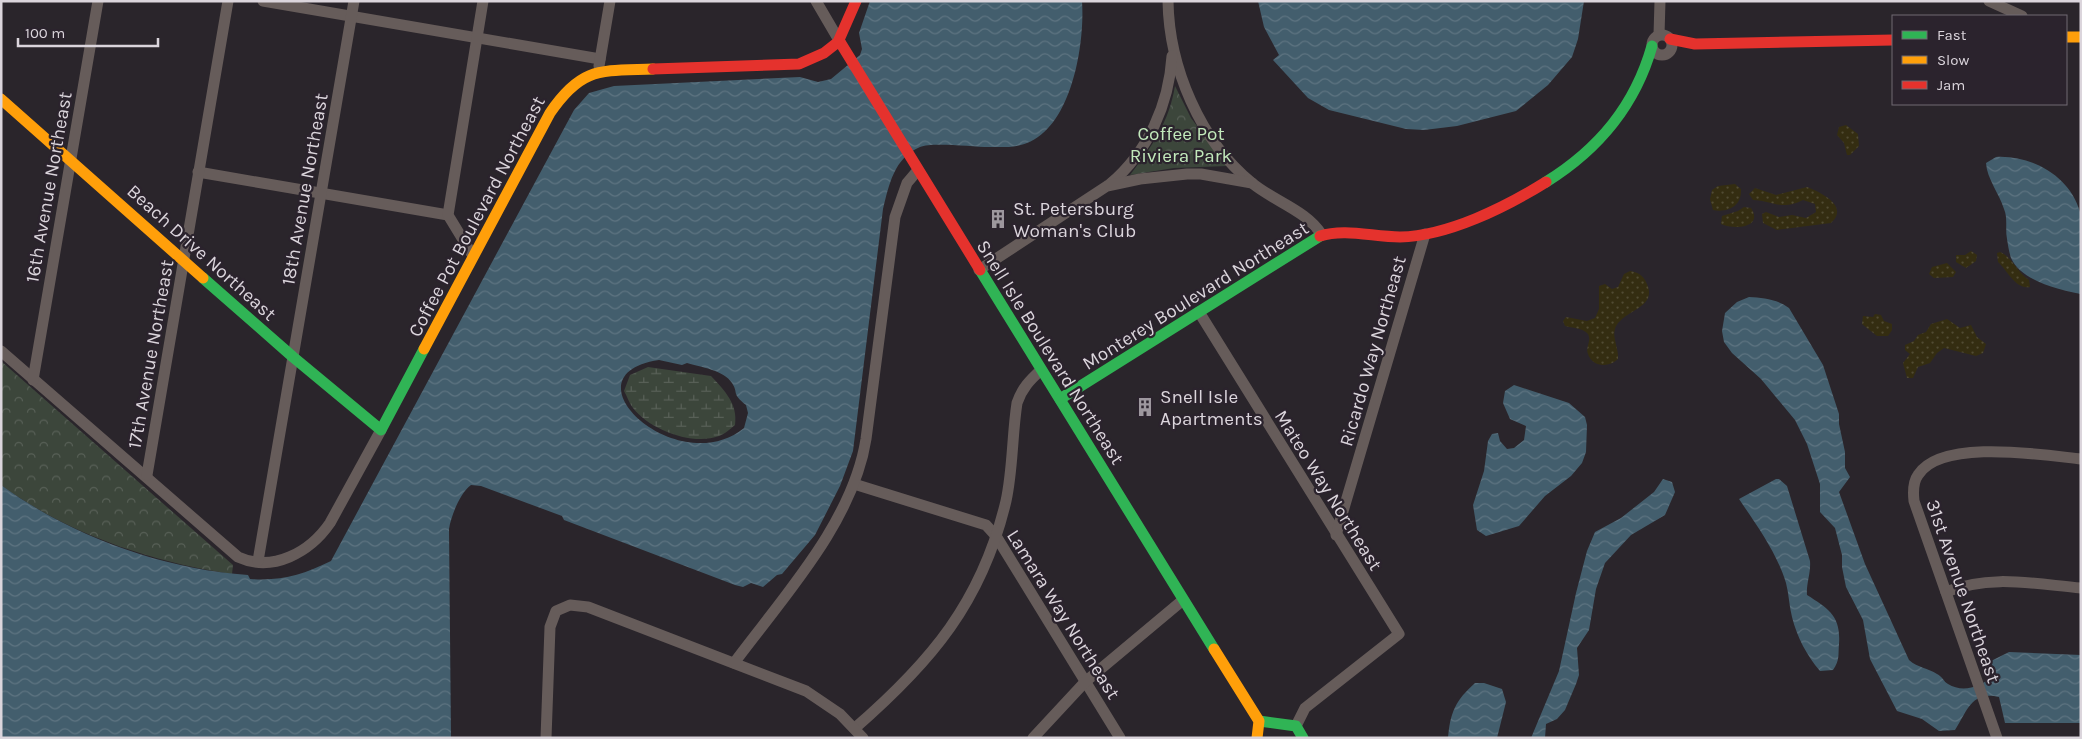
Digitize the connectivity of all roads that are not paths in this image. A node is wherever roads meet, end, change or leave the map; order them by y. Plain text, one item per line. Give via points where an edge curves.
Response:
1 (98, 1) edge
2 (228, 1) edge
3 (263, 1) edge
4 (354, 1) edge
5 (482, 1) edge
6 (610, 1) edge
7 (816, 1) edge
8 (856, 1) edge
9 (1168, 1) edge
10 (1660, 1) edge
11 (1993, 8) edge
12 (2018, 15) edge
13 (351, 16) junction
14 (2067, 37) edge
15 (2081, 37) edge
16 (477, 38) junction
17 (1892, 40) edge
18 (840, 42) junction
19 (1173, 44) junction
20 (1663, 48) junction
21 (600, 59) junction
22 (598, 71) junction
23 (1, 100) edge
24 (71, 160) junction
25 (918, 170) junction
26 (198, 172) junction
27 (1252, 183) junction
28 (1107, 186) junction
29 (321, 193) junction
30 (448, 215) junction
31 (1425, 234) junction
32 (1322, 235) junction
33 (473, 256) junction
34 (184, 258) junction
35 (979, 270) junction
36 (1199, 312) junction
37 (1, 350) edge
38 (293, 357) junction
39 (1041, 370) junction
40 (33, 380) junction
41 (1060, 399) junction
42 (381, 430) junction
43 (2081, 459) edge
44 (147, 475) junction
45 (854, 484) junction
46 (1336, 535) junction
47 (996, 536) junction
48 (258, 561) junction
49 (2081, 588) edge
50 (1946, 592) junction
51 (1183, 600) junction
52 (734, 663) junction
53 (1085, 682) junction
54 (1259, 720) junction
55 (1296, 726) junction
56 (855, 728) junction
57 (546, 738) edge
58 (863, 738) edge
59 (1033, 738) edge
60 (1120, 738) edge
61 (1257, 738) edge
62 (1303, 738) edge
63 (1998, 738) edge

1 - 24 street, 16th Avenue Northeast
2 - 26 street, 17th Avenue Northeast
3 - 13 street
4 - 13 street, 18th Avenue Northeast
5 - 16 street
6 - 21 street
7 - 18 street, Snell Isle Boulevard Northeast
8 - 18 street
9 - 19 street
10 - 20 street via 1659,35 1654,39
11 - 12 street
13 - 16 street
13 - 29 street, 18th Avenue Northeast
14 - 15 street
16 - 21 street
16 - 30 street
17 - 20 street via 1695,44
18 - 22 street, Coffee Pot Boulevard Northeast via 821,56 799,64
18 - 25 street, Snell Isle Boulevard Northeast via 873,91
19 - 27 street via 1179,74 1196,113 1231,162
19 - 28 street via 1167,91 1158,119 1144,145 1121,175
20 - 31 street, Monterey Boulevard Northeast via 1646,68 1626,109 1584,155 1545,183 1499,209
21 - 22 street
22 - 33 street, Coffee Pot Boulevard Northeast via 578,79 560,98
23 - 24 street, Beach Drive Northeast
24 - 34 street, Beach Drive Northeast
24 - 40 street, 16th Avenue Northeast
25 - 35 street, Snell Isle Boulevard Northeast
25 - 45 street via 907,183 895,217 866,439
26 - 29 street
26 - 34 street, 17th Avenue Northeast
27 - 28 street via 1187,174
27 - 32 street via 1311,221
28 - 35 street
29 - 30 street
29 - 38 street, 18th Avenue Northeast
30 - 33 street
31 - 32 street, Monterey Boulevard Northeast via 1408,237
31 - 46 street, Ricardo Way Northeast
32 - 36 street, Monterey Boulevard Northeast
33 - 42 street, Coffee Pot Boulevard Northeast
34 - 38 street, Beach Drive Northeast
34 - 44 street, 17th Avenue Northeast
35 - 39 street, Snell Isle Boulevard Northeast
36 - 41 street, Monterey Boulevard Northeast
36 - 46 street, Mateo Way Northeast
37 - 40 street
38 - 42 street, Beach Drive Northeast
38 - 48 street, 18th Avenue Northeast
39 - 41 street, Snell Isle Boulevard Northeast
39 - 47 street via 1025,386 1017,403 1006,500
40 - 44 street
41 - 51 street, Snell Isle Boulevard Northeast
42 - 48 street, Coffee Pot Boulevard Northeast via 320,537 290,557
43 - 50 street, 31st Avenue Northeast via 1997,452 1945,456 1916,476 1914,501
44 - 48 street via 238,557
45 - 47 street, Lamara Way Northeast via 974,520 986,525
45 - 52 street via 821,546
46 - 55 street, Mateo Way Northeast via 1399,634 1305,708
47 - 53 street, Lamara Way Northeast
47 - 56 street via 971,596 942,641 901,687
49 - 50 street via 1998,580 1963,585
50 - 63 street, 31st Avenue Northeast
51 - 53 street
51 - 54 street, Snell Isle Boulevard Northeast
52 - 56 street via 806,691
52 - 57 street via 588,607 562,607 553,616 550,627
53 - 59 street
53 - 60 street, Lamara Way Northeast
54 - 55 street
54 - 61 street
55 - 62 street
56 - 58 street

